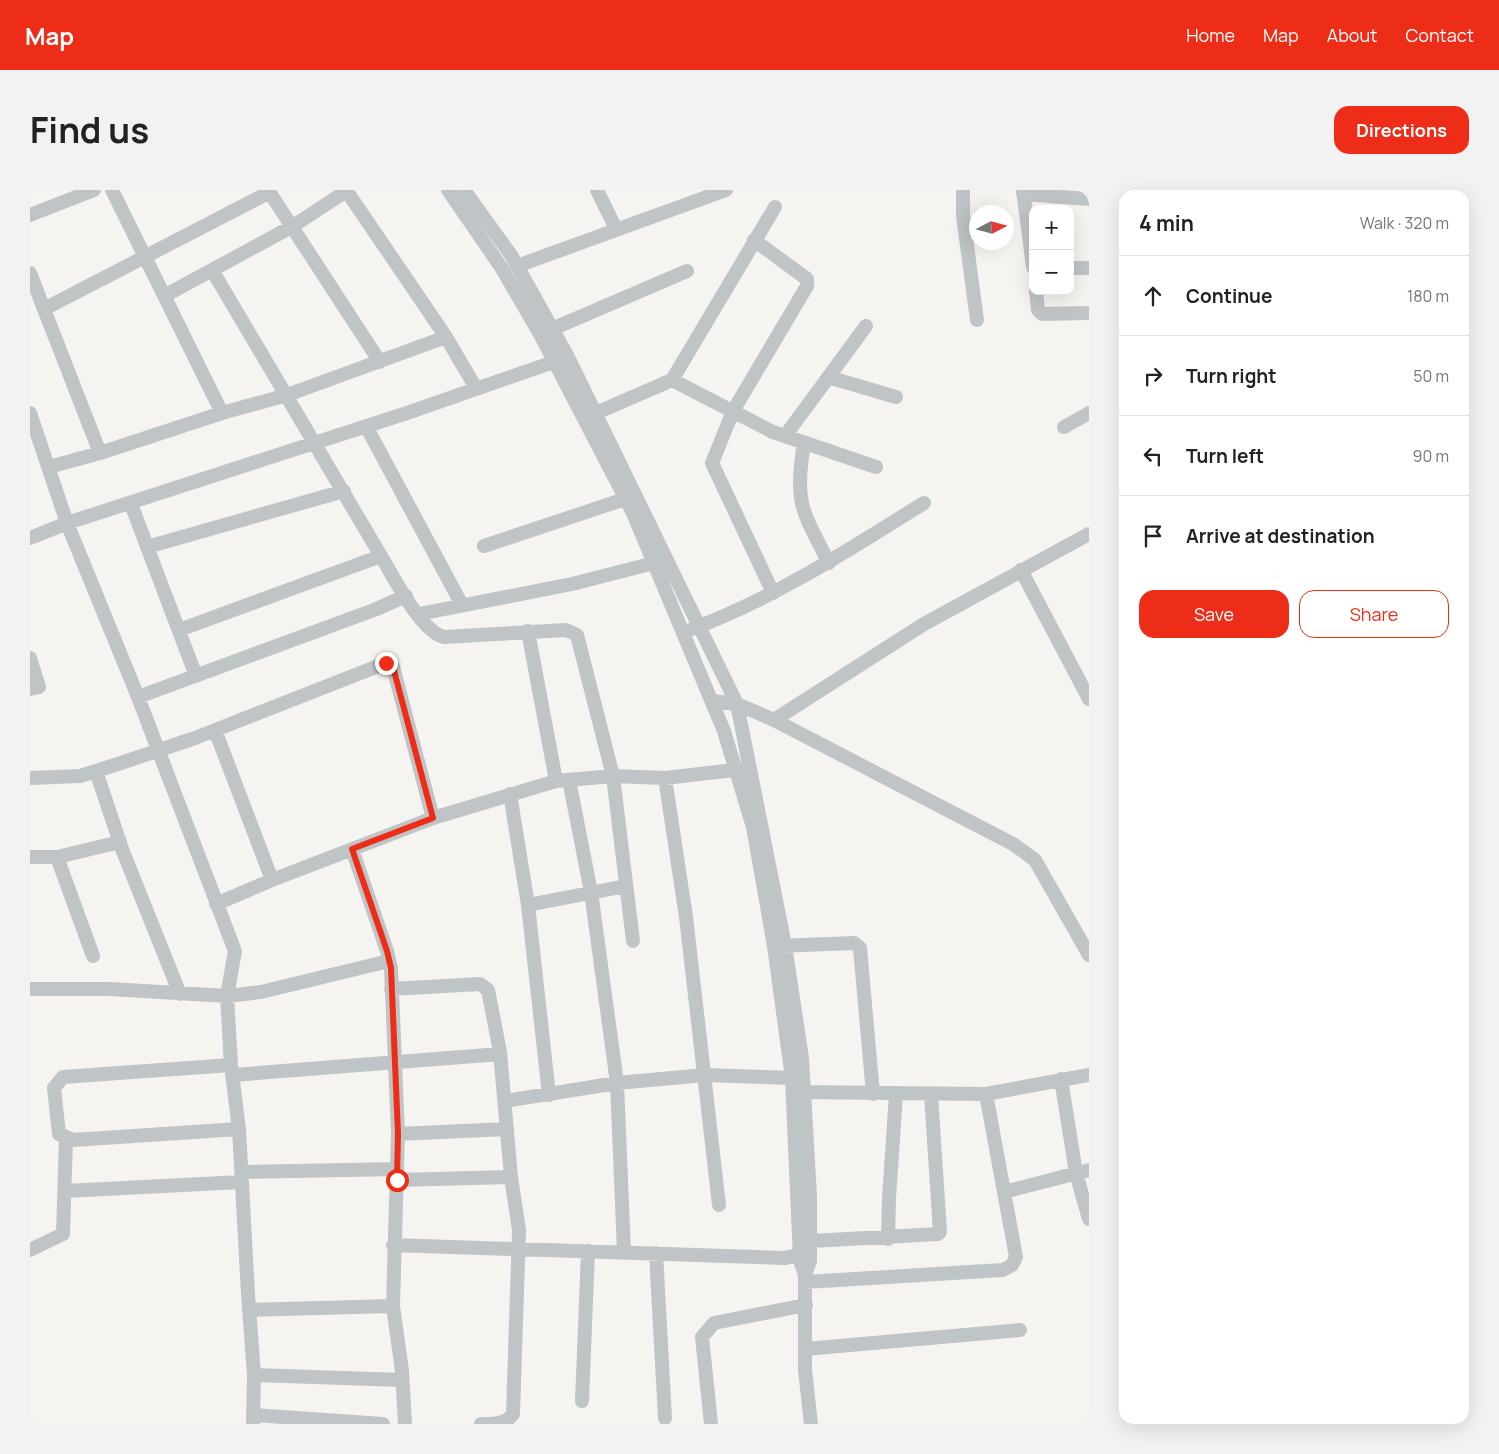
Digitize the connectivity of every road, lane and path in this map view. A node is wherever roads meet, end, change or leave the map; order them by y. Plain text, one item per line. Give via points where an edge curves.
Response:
1 (94, 190) edge
2 (112, 190) edge
3 (347, 190) edge
4 (448, 190) edge
5 (464, 190) edge
6 (597, 190) edge
7 (726, 190) edge
8 (963, 190) edge
9 (269, 191) edge
10 (1023, 192) edge
11 (1084, 196) edge
12 (775, 207) dead end
13 (30, 215) edge
14 (293, 226) junction
15 (616, 229) junction
16 (754, 240) junction
17 (1031, 250) edge
18 (146, 257) junction
19 (517, 266) junction
20 (1074, 268) edge
21 (1089, 268) edge
22 (212, 270) junction
23 (687, 271) dead end
24 (30, 273) edge
25 (166, 295) junction
26 (1036, 295) edge
27 (44, 309) junction
28 (1089, 313) edge
29 (977, 320) dead end
30 (866, 326) dead end
31 (552, 329) junction
32 (446, 337) junction
33 (568, 357) junction
34 (554, 361) junction
35 (380, 362) junction
36 (828, 377) junction
37 (672, 380) junction
38 (476, 388) junction
39 (287, 396) junction
40 (896, 397) dead end
41 (733, 411) junction
42 (30, 413) edge
43 (222, 413) junction
44 (596, 413) junction
45 (1089, 413) edge
46 (366, 426) junction
47 (1064, 427) dead end
48 (785, 436) junction
49 (315, 443) junction
50 (804, 443) junction
51 (100, 453) junction
52 (49, 468) junction
53 (876, 468) dead end
54 (344, 491) junction
55 (625, 498) junction
56 (924, 503) dead end
57 (130, 504) junction
58 (67, 523) junction
59 (1089, 534) edge
60 (30, 538) edge
61 (484, 546) dead end
62 (147, 547) junction
63 (381, 556) junction
64 (829, 562) junction
65 (654, 563) junction
66 (1021, 570) junction
67 (773, 593) junction
68 (406, 596) junction
69 (462, 605) junction
70 (419, 614) junction
71 (700, 626) junction
72 (179, 630) junction
73 (528, 631) junction
74 (683, 632) junction
75 (30, 658) edge
76 (196, 676) junction
77 (30, 689) edge
78 (138, 697) junction
79 (1089, 699) edge
80 (712, 701) junction
81 (738, 704) junction
82 (774, 720) junction
83 (215, 730) junction
84 (158, 751) junction
85 (752, 768) junction
86 (736, 770) junction
87 (96, 771) junction
88 (612, 776) junction
89 (30, 778) edge
90 (666, 778) junction
91 (563, 781) junction
92 (510, 794) junction
93 (433, 818) junction
94 (120, 842) junction
95 (352, 849) junction
96 (30, 857) edge
97 (57, 857) junction
98 (272, 880) junction
99 (626, 886) junction
100 (591, 892) junction
101 (216, 904) junction
102 (528, 904) junction
103 (633, 941) dead end
104 (779, 946) junction
105 (1089, 955) edge
106 (93, 956) dead end
107 (389, 960) junction
108 (30, 989) edge
109 (391, 989) junction
110 (180, 994) junction
111 (227, 996) junction
112 (500, 1054) junction
113 (395, 1063) junction
114 (232, 1070) junction
115 (705, 1075) junction
116 (1089, 1076) edge
117 (792, 1078) junction
118 (1062, 1079) junction
119 (617, 1083) junction
120 (799, 1092) junction
121 (873, 1094) junction
122 (896, 1094) junction
123 (986, 1094) junction
124 (549, 1095) junction
125 (932, 1095) junction
126 (505, 1101) junction
127 (240, 1128) junction
128 (506, 1129) junction
129 (398, 1134) junction
130 (66, 1138) junction
131 (1082, 1171) edge
132 (397, 1174) junction
133 (512, 1176) junction
134 (242, 1177) junction
135 (65, 1191) junction
136 (1004, 1192) junction
137 (719, 1205) dead end
138 (1089, 1219) edge
139 (888, 1239) junction
140 (810, 1241) junction
141 (393, 1245) junction
142 (520, 1248) junction
143 (30, 1250) edge
144 (588, 1251) junction
145 (624, 1252) junction
146 (656, 1252) junction
147 (800, 1255) junction
148 (805, 1278) junction
149 (806, 1305) junction
150 (393, 1306) junction
151 (249, 1310) junction
152 (1020, 1330) dead end
153 (805, 1349) junction
154 (254, 1375) junction
155 (402, 1380) junction
156 (582, 1401) dead end
157 (665, 1418) dead end
158 (253, 1419) edge
159 (383, 1424) edge
160 (405, 1424) edge
161 (481, 1424) edge
162 (711, 1424) edge
163 (812, 1424) edge

1 - 13 street
2 - 18 street
3 - 14 street
3 - 32 street
4 - 34 street via 501,268
5 - 19 street
6 - 15 street
7 - 15 street
8 - 29 street via 963,216
9 - 14 street
9 - 18 street
10 - 11 street
10 - 17 street
12 - 16 street
14 - 22 street
14 - 35 street
15 - 19 street
16 - 37 street
16 - 41 street via 808,282
18 - 25 street
18 - 27 street
19 - 31 street
20 - 21 street
22 - 25 street
22 - 39 street
23 - 31 street
24 - 27 street
25 - 43 street
26 - 28 street via 1038,310 1042,314
27 - 51 street
30 - 36 street
31 - 33 street
32 - 35 street
32 - 38 street
33 - 34 street
33 - 44 street
34 - 38 street
34 - 55 street
35 - 39 street
36 - 40 street
36 - 48 street
37 - 41 street
37 - 44 street
38 - 46 street
39 - 43 street
39 - 49 street
41 - 48 street
41 - 67 street via 713,458 714,470
42 - 52 street
43 - 51 street
44 - 71 street
45 - 47 street
46 - 49 street
46 - 69 street
48 - 50 street
49 - 54 street
49 - 57 street
50 - 53 street
50 - 64 street via 799,496 804,515
51 - 52 street
52 - 58 street
54 - 62 street
54 - 63 street
55 - 61 street
55 - 65 street
56 - 64 street
57 - 58 street
57 - 62 street
58 - 60 street
58 - 78 street
59 - 66 street
62 - 72 street
63 - 68 street
63 - 72 street
64 - 67 street
65 - 69 street via 572,584
65 - 74 street
66 - 79 street
66 - 82 street via 924,624
67 - 71 street
68 - 70 street
68 - 76 street
69 - 70 street
70 - 73 street via 432,632 444,637
71 - 74 street
71 - 81 street
72 - 76 street
73 - 88 street via 566,630 577,635
73 - 91 street
74 - 80 street
75 - 77 street via 39,687
76 - 78 street
78 - 84 street
80 - 81 street
80 - 86 street
81 - 82 street
81 - 85 street
82 - 105 street via 1013,844 1035,860
83 - 84 street
83 - 93 street via 390,664
83 - 98 street
84 - 87 street
84 - 101 street
85 - 86 street
85 - 104 street
86 - 90 street
86 - 104 street via 753,827
87 - 89 street via 80,776
87 - 94 street
88 - 90 street
88 - 91 street
88 - 99 street
90 - 115 street
91 - 92 street
91 - 100 street
92 - 93 street
92 - 102 street
93 - 95 street
94 - 97 street
94 - 110 street
95 - 98 street
95 - 107 street
96 - 97 street
97 - 106 street
98 - 101 street
99 - 100 street
99 - 103 street
100 - 102 street
100 - 119 street
101 - 111 street via 234,951
102 - 124 street
104 - 117 street
104 - 120 street
104 - 121 street via 854,943 860,948
107 - 109 street
107 - 111 street via 261,992
108 - 110 street via 110,989
109 - 112 street via 480,984 487,987
109 - 113 street
110 - 111 street
111 - 114 street
112 - 113 street
112 - 126 street
113 - 114 street
113 - 129 street
114 - 127 street
114 - 130 street via 63,1077 54,1088 59,1134
115 - 117 street
115 - 119 street
115 - 137 street
116 - 118 street
117 - 120 street
118 - 123 street
118 - 131 street
119 - 124 street
119 - 145 street
120 - 121 street
120 - 140 street via 809,1148
120 - 147 street
121 - 122 street
122 - 125 street
122 - 139 street
123 - 125 street
123 - 136 street
124 - 126 street
125 - 139 street via 940,1232
126 - 128 street
127 - 130 street
127 - 134 street
128 - 129 street
128 - 133 street
129 - 132 street
130 - 135 street
131 - 136 street
131 - 138 street
132 - 133 street
132 - 134 street
132 - 141 street
133 - 142 street
134 - 135 street
134 - 151 street
135 - 143 street via 63,1234
136 - 148 street via 1016,1257 1008,1268
139 - 140 street
140 - 148 street via 810,1261
141 - 142 street
141 - 150 street
142 - 144 street
142 - 161 street via 513,1414 504,1424
144 - 145 street
144 - 156 street
145 - 146 street
146 - 147 street via 784,1258
146 - 157 street
147 - 148 street
148 - 149 street
149 - 153 street
149 - 162 street via 714,1323 708,1327 702,1337
150 - 151 street
150 - 155 street
151 - 154 street
152 - 153 street
153 - 163 street via 804,1370
154 - 155 street
154 - 158 street
155 - 160 street
158 - 159 street

